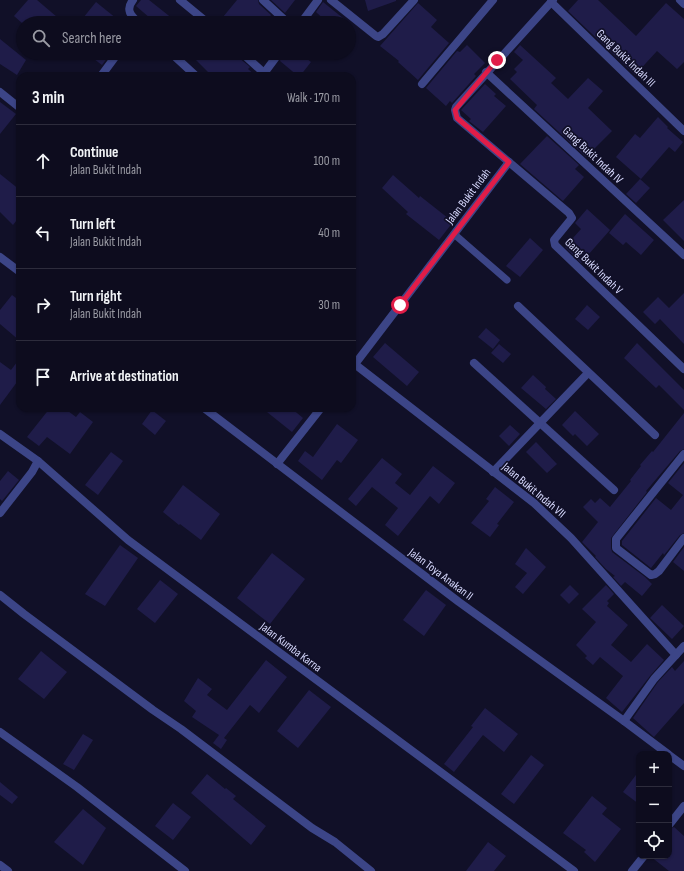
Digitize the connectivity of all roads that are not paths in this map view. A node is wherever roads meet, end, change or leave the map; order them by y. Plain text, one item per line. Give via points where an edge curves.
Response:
1 (133, 0) edge
2 (180, 0) edge
3 (263, 0) edge
4 (318, 0) edge
5 (331, 0) edge
6 (414, 0) edge
7 (493, 0) edge
8 (680, 0) edge
9 (552, 1) edge
10 (684, 4) edge
11 (131, 16) edge
12 (199, 16) edge
13 (280, 16) edge
14 (306, 16) edge
15 (351, 16) edge
16 (356, 20) edge
17 (113, 60) edge
18 (179, 60) edge
19 (249, 60) edge
20 (274, 60) edge
21 (104, 72) edge
22 (192, 72) edge
23 (261, 72) edge
24 (265, 72) edge
25 (486, 72) junction
26 (422, 84) dead end
27 (0, 92) edge
28 (16, 105) edge
29 (684, 131) edge
30 (509, 162) junction
31 (454, 234) junction
32 (684, 255) edge
33 (0, 256) edge
34 (16, 269) edge
35 (507, 280) dead end
36 (518, 306) dead end
37 (356, 361) edge
38 (474, 363) dead end
39 (356, 367) edge
40 (684, 369) edge
41 (588, 373) junction
42 (209, 412) edge
43 (318, 412) edge
44 (540, 423) junction
45 (0, 434) edge
46 (655, 435) dead end
47 (684, 454) edge
48 (38, 461) junction
49 (277, 464) junction
50 (493, 472) junction
51 (614, 490) dead end
52 (0, 513) edge
53 (684, 538) edge
54 (0, 595) edge
55 (684, 646) edge
56 (676, 655) junction
57 (624, 721) junction
58 (0, 732) edge
59 (665, 751) edge
60 (672, 756) edge
61 (684, 766) edge
62 (684, 806) edge
63 (670, 823) edge
64 (642, 859) edge
65 (0, 865) edge
66 (8, 871) edge
67 (185, 871) edge
68 (371, 871) edge
69 (574, 871) edge
70 (632, 871) edge

1 - 11 street via 129,11
2 - 12 street
3 - 13 street
4 - 14 street
5 - 15 street
6 - 16 street via 378,37
7 - 26 street
8 - 10 street
9 - 25 street
9 - 29 street, Gang Bukit Indah III
17 - 21 street
18 - 22 street
19 - 23 street
20 - 24 street
25 - 30 street via 456,107 457,118
25 - 32 street, Gang Bukit Indah IV
27 - 28 street
30 - 31 street, Jalan Bukit Indah
30 - 40 street, Gang Bukit Indah V via 571,215 572,218 554,240 555,246
31 - 35 lane
31 - 37 street, Jalan Bukit Indah
33 - 34 street
36 - 41 street
38 - 44 street
39 - 50 street, Jalan Bukit Indah VII
41 - 44 street
41 - 46 street
42 - 49 street, Jalan Toya Anakan II
43 - 49 street
44 - 50 street
44 - 51 street
45 - 48 street, Jalan Kumba Karna
47 - 53 street via 616,539 616,548 650,575 659,571
48 - 52 street
48 - 69 street, Jalan Kumba Karna via 128,540
49 - 57 street, Jalan Toya Anakan II via 459,602
50 - 56 street, Jalan Bukit Indah VII via 534,503 571,538
54 - 68 street
55 - 56 street
56 - 57 street via 654,679
57 - 59 street, Jalan Toya Anakan II
58 - 67 street via 77,787
60 - 61 street, Jalan Toya Anakan II
62 - 63 street
64 - 70 street
65 - 66 street

